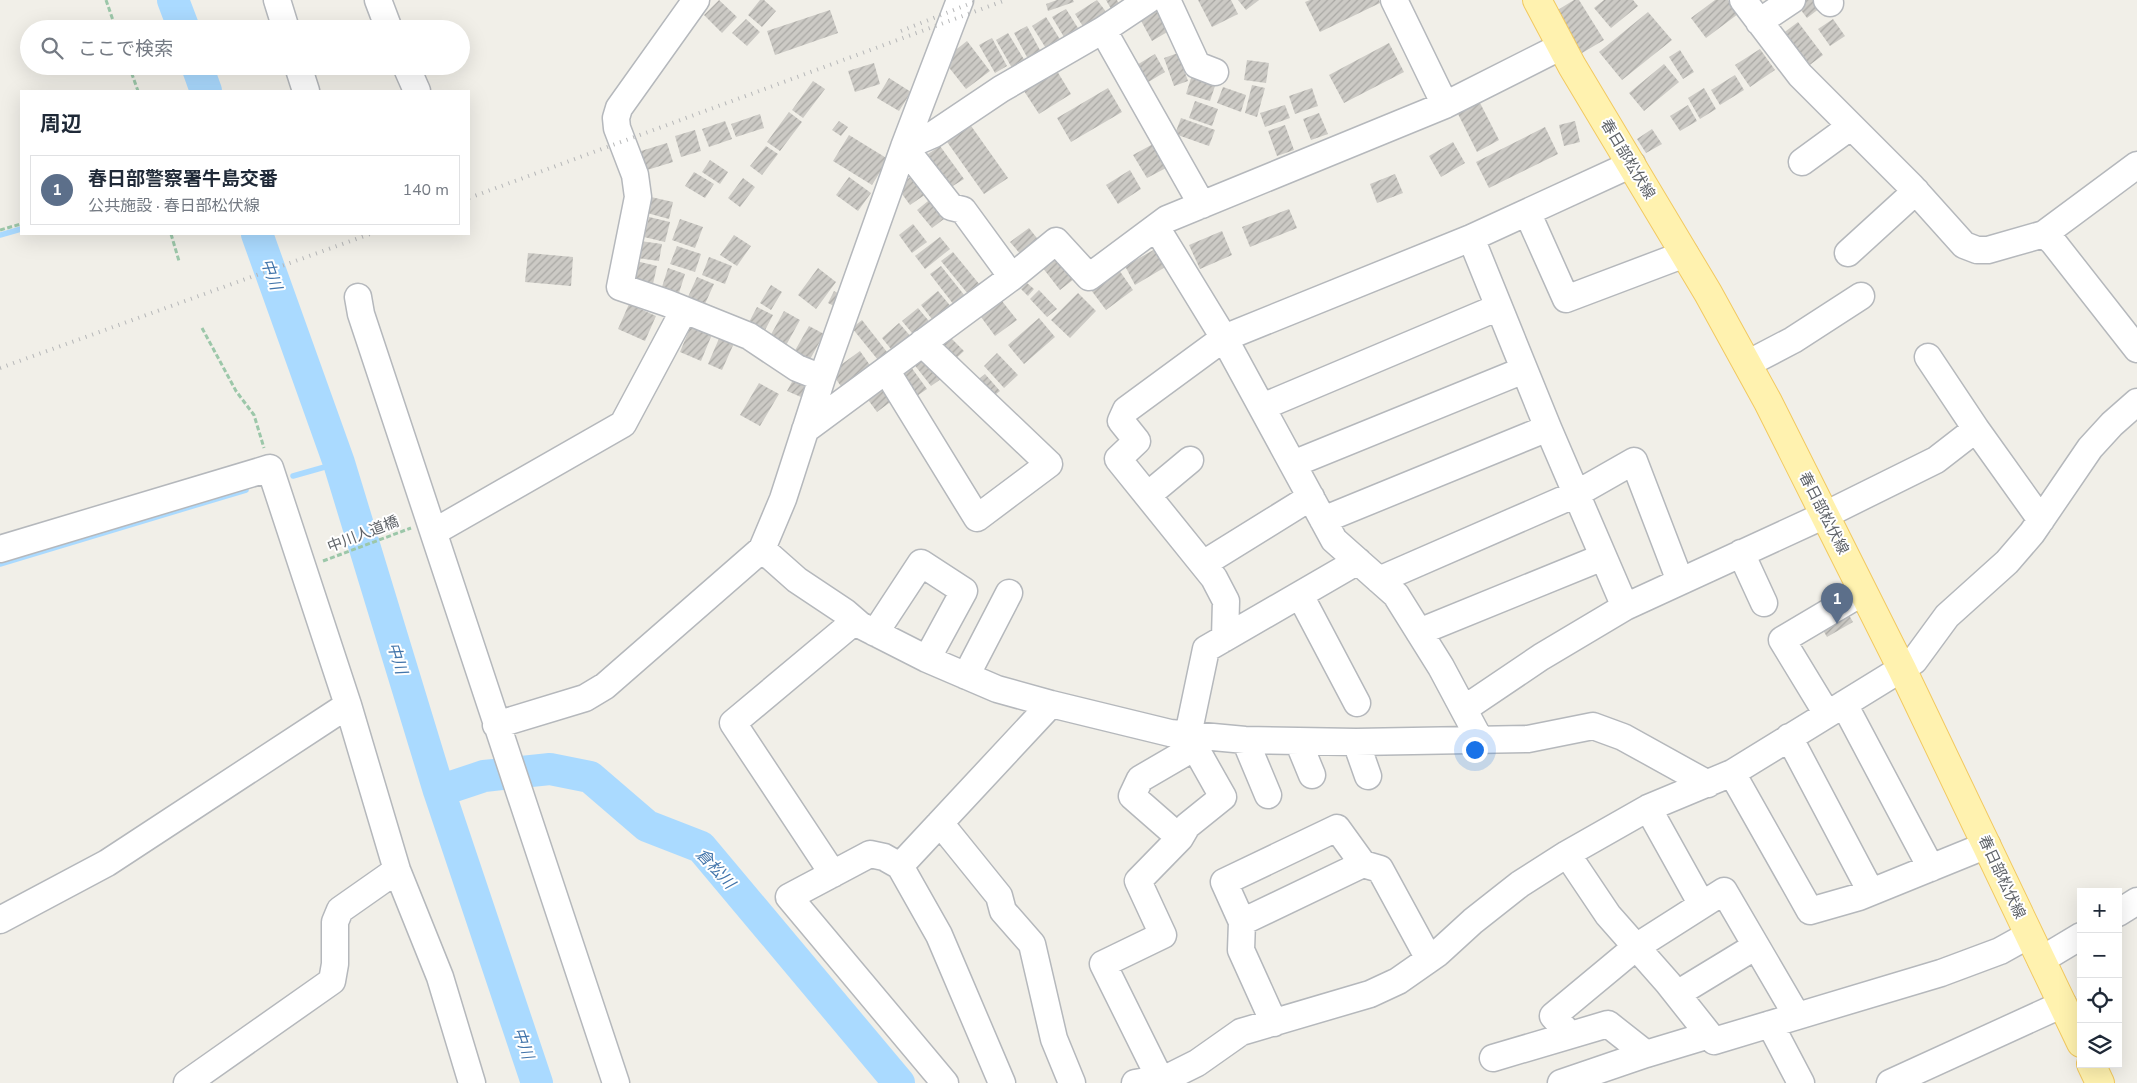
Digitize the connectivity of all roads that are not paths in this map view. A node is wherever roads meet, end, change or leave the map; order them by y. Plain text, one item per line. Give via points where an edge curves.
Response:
1 (276, 0) edge
2 (378, 0) edge
3 (696, 0) edge
4 (960, 0) edge
5 (1148, 0) edge
6 (1167, 0) edge
7 (1394, 0) edge
8 (1538, 0) edge
9 (1743, 0) edge
10 (1792, 0) edge
11 (283, 20) edge
12 (386, 20) edge
13 (1759, 22) junction
14 (1103, 30) junction
15 (1562, 46) junction
16 (1215, 72) dead end
17 (301, 75) edge
18 (410, 75) edge
19 (306, 90) edge
20 (417, 90) edge
21 (1446, 105) junction
22 (1850, 127) junction
23 (904, 147) junction
24 (1802, 162) dead end
25 (1632, 164) junction
26 (2137, 165) edge
27 (1916, 191) junction
28 (1202, 205) junction
29 (1528, 214) junction
30 (1156, 227) junction
31 (2044, 234) junction
32 (1471, 238) junction
33 (1848, 253) dead end
34 (1685, 254) junction
35 (1012, 277) junction
36 (1861, 296) dead end
37 (358, 297) dead end
38 (1498, 307) junction
39 (684, 310) junction
40 (1224, 338) junction
41 (922, 343) junction
42 (2137, 349) edge
43 (1928, 357) dead end
44 (1746, 364) junction
45 (886, 370) junction
46 (1524, 370) junction
47 (822, 378) junction
48 (2137, 402) edge
49 (1262, 407) junction
50 (1548, 428) junction
51 (1976, 429) junction
52 (805, 430) junction
53 (1190, 460) dead end
54 (1293, 464) junction
55 (1576, 494) junction
56 (1148, 495) junction
57 (1311, 497) junction
58 (1825, 515) junction
59 (1324, 520) junction
60 (2042, 520) junction
61 (432, 526) junction
62 (0, 549) edge
63 (762, 549) junction
64 (1741, 553) junction
65 (1603, 557) junction
66 (1358, 561) junction
67 (1203, 564) junction
68 (1379, 580) junction
69 (1680, 581) junction
70 (1009, 592) dead end
71 (1863, 592) junction
72 (1300, 595) junction
73 (1764, 603) dead end
74 (1625, 606) junction
75 (865, 627) junction
76 (1419, 632) junction
77 (1225, 638) junction
78 (927, 659) junction
79 (1902, 668) junction
80 (966, 676) junction
81 (1357, 703) dead end
82 (348, 704) junction
83 (1051, 704) junction
84 (1464, 709) junction
85 (1836, 709) junction
86 (500, 736) junction
87 (1789, 737) junction
88 (1245, 740) junction
89 (1480, 740) junction
90 (1191, 741) junction
91 (1298, 741) junction
92 (1356, 742) junction
93 (1732, 773) junction
94 (1312, 775) dead end
95 (1368, 776) dead end
96 (1708, 784) junction
97 (1268, 795) dead end
98 (1648, 808) junction
99 (940, 823) junction
100 (1180, 838) junction
101 (1987, 845) junction
102 (1567, 854) junction
103 (1363, 864) junction
104 (900, 866) junction
105 (1931, 868) junction
106 (397, 870) junction
107 (833, 874) junction
108 (1871, 892) junction
109 (2137, 901) edge
110 (1702, 905) junction
111 (2122, 910) edge
112 (0, 920) edge
113 (1242, 922) junction
114 (2029, 935) junction
115 (2077, 938) edge
116 (1756, 946) junction
117 (1636, 947) junction
118 (1429, 959) junction
119 (2041, 960) junction
120 (1677, 994) junction
121 (2063, 1004) junction
122 (1797, 1016) junction
123 (1274, 1022) junction
124 (1770, 1024) junction
125 (2077, 1034) edge
126 (1570, 1035) junction
127 (1709, 1035) junction
128 (1646, 1054) junction
129 (1493, 1058) dead end
130 (2093, 1068) edge
131 (1147, 1081) edge
132 (187, 1083) edge
133 (472, 1083) edge
134 (616, 1083) edge
135 (945, 1083) edge
136 (1002, 1083) edge
137 (1072, 1083) edge
138 (1562, 1083) edge
139 (1800, 1083) edge
140 (1890, 1083) edge
141 (2100, 1083) edge

1 - 11 street
2 - 12 street
3 - 39 street via 619,108 616,118 635,175 638,197 620,287
4 - 23 street
5 - 14 street
6 - 16 street via 1197,65
7 - 21 street
8 - 15 main road, 春日部松伏線
9 - 13 street
10 - 13 street
13 - 22 street via 1800,75
14 - 23 street via 1001,89 934,134
14 - 28 street
15 - 21 street
15 - 25 main road, 春日部松伏線
17 - 19 street
18 - 20 street
21 - 28 street
22 - 24 street
22 - 27 street
23 - 35 street via 951,207 963,210
23 - 47 street
25 - 29 street
25 - 34 main road, 春日部松伏線
26 - 31 street
27 - 31 street via 1964,245 1977,250 1988,250
27 - 33 street
28 - 30 street
29 - 32 street
29 - 34 street via 1566,299
30 - 35 street via 1088,277 1056,241
30 - 40 street
31 - 42 street
32 - 38 street
32 - 40 street
34 - 44 main road, 春日部松伏線
35 - 41 street
36 - 44 street via 1793,340
37 - 61 street
38 - 46 street
38 - 49 street
39 - 47 street via 749,336 798,368
39 - 61 street via 623,424
40 - 49 street
40 - 56 street via 1126,410 1121,420 1136,441 1118,459
41 - 45 street
41 - 45 street via 1049,464 977,518
43 - 51 street
44 - 58 main road, 春日部松伏線
45 - 52 street
46 - 50 street
46 - 54 street
47 - 52 street
48 - 60 street via 2090,448
49 - 54 street
50 - 55 street
50 - 59 street
51 - 58 street via 1936,460
51 - 60 street
52 - 63 street via 783,499
53 - 56 street
54 - 57 street
55 - 65 street
55 - 68 street
55 - 69 street via 1634,461
56 - 67 street
57 - 59 street
57 - 67 street
58 - 64 street
58 - 71 main road, 春日部松伏線
59 - 66 street via 1334,540
60 - 79 street via 2007,562 1947,616 1914,661
61 - 86 street
62 - 82 street via 270,468
63 - 75 street via 797,580
63 - 86 street via 604,686 585,698
64 - 69 street
64 - 73 street
65 - 74 street
65 - 76 street
66 - 68 street
66 - 72 street
67 - 77 street via 1226,601
68 - 76 street via 1396,595
69 - 74 street
70 - 80 street
71 - 79 main road, 春日部松伏線
71 - 85 street via 1782,640
72 - 77 street
72 - 81 street
74 - 84 street
75 - 78 street
75 - 78 street via 921,563 964,591
75 - 107 street via 733,723
76 - 84 street
77 - 90 street via 1206,649
78 - 80 street
79 - 85 street
79 - 101 main road, 春日部松伏線
80 - 83 street via 997,689
82 - 106 street
82 - 112 street via 107,863
83 - 90 street
83 - 99 street
84 - 89 street
85 - 87 street
85 - 105 street
86 - 134 street
87 - 93 street
87 - 108 street
88 - 90 street
88 - 91 street
88 - 97 street
89 - 92 street
89 - 96 street via 1528,739 1593,726 1623,737
90 - 100 street via 1223,797 1188,826
90 - 100 street via 1140,779 1132,796
91 - 92 street
91 - 94 street
92 - 95 street
93 - 96 street
93 - 108 street via 1810,911
96 - 98 street
98 - 102 street
98 - 110 street
99 - 104 street
99 - 137 street via 999,896 1003,910 1032,944 1054,1039
100 - 131 street via 1138,881 1164,935 1103,964
101 - 105 street
101 - 114 main road, 春日部松伏線
102 - 117 street via 1608,915
102 - 118 street via 1520,884
103 - 113 street
103 - 113 street via 1337,828 1224,882
103 - 118 street via 1380,869
104 - 107 street via 870,854
104 - 136 street via 939,935
105 - 108 street
106 - 132 street via 340,910 335,922 332,982
106 - 133 street via 440,977
107 - 135 street via 789,897
109 - 111 street
110 - 116 street via 1724,891
110 - 117 street
113 - 123 street via 1241,950
114 - 119 main road, 春日部松伏線
114 - 122 street via 2000,951 1941,973
115 - 119 street
116 - 120 street
116 - 122 street
117 - 120 street
117 - 126 street via 1553,1016
118 - 123 street via 1398,981 1370,994
119 - 121 main road, 春日部松伏線
120 - 127 street
121 - 125 main road, 春日部松伏線
121 - 140 street
122 - 124 street
123 - 131 street via 1241,1032 1197,1063 1168,1077
124 - 127 street via 1714,1041
124 - 139 street
126 - 128 street via 1608,1024
126 - 129 street
127 - 128 street
128 - 138 street
130 - 141 main road

